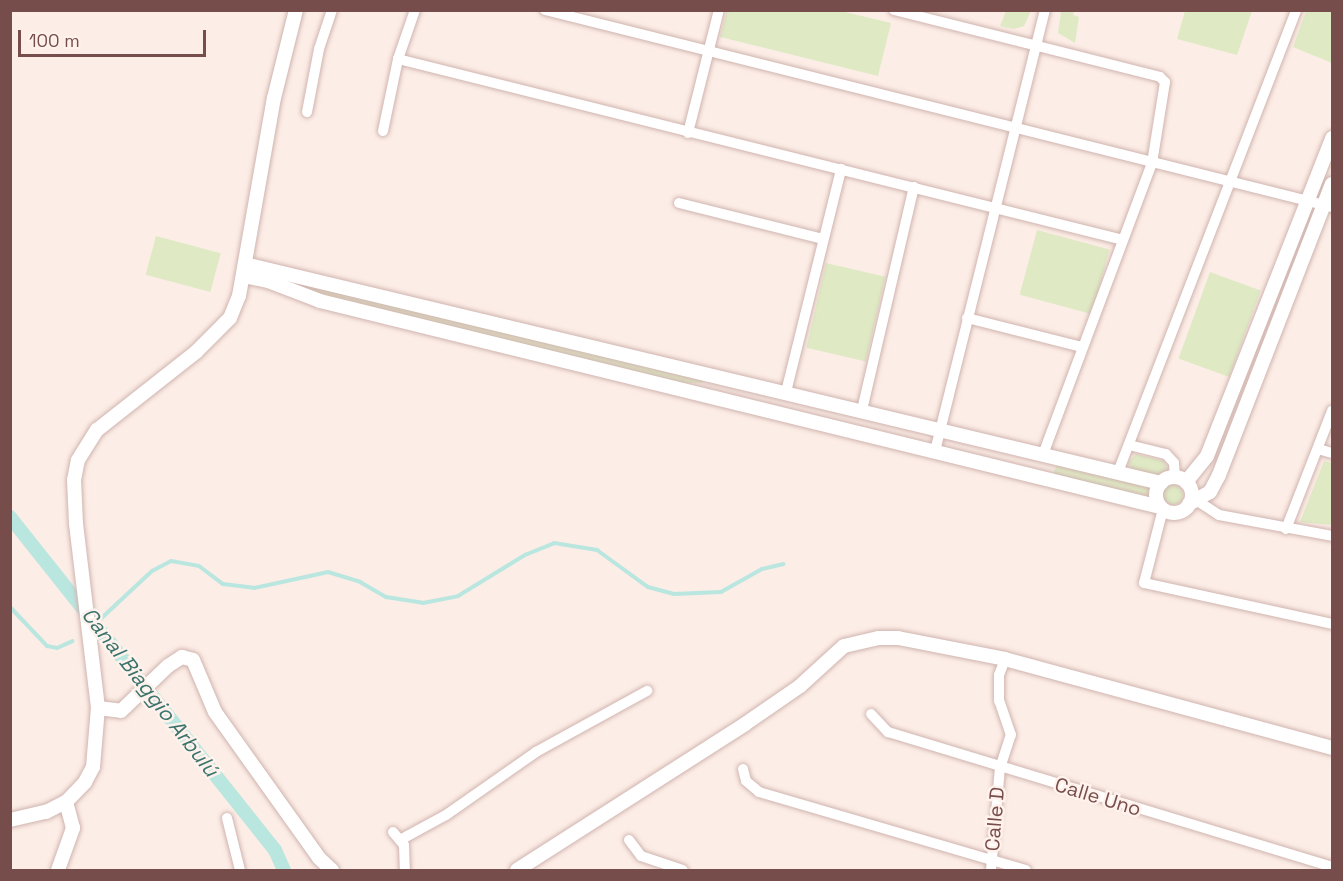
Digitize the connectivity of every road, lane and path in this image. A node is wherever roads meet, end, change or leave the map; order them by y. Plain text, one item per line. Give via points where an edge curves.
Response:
1 (296, 10) edge
2 (332, 10) edge
3 (415, 10) edge
4 (545, 10) edge
5 (719, 10) edge
6 (894, 10) edge
7 (1045, 10) edge
8 (1296, 10) edge
9 (1036, 47) junction
10 (709, 53) junction
11 (398, 59) junction
12 (307, 112) dead end
13 (1015, 128) junction
14 (383, 130) dead end
15 (688, 133) junction
16 (1332, 138) edge
17 (1152, 163) junction
18 (840, 169) junction
19 (1230, 183) junction
20 (1332, 184) edge
21 (914, 188) junction
22 (1307, 202) junction
23 (679, 203) dead end
24 (1328, 206) edge
25 (994, 207) junction
26 (823, 239) junction
27 (1123, 240) junction
28 (244, 270) junction
29 (967, 318) junction
30 (1082, 347) junction
31 (786, 392) junction
32 (862, 410) junction
33 (1332, 411) edge
34 (941, 429) junction
35 (1129, 445) junction
36 (1318, 449) junction
37 (935, 452) junction
38 (1332, 453) edge
39 (1042, 454) junction
40 (1118, 472) junction
41 (1181, 480) junction
42 (1161, 483) junction
43 (1193, 502) junction
44 (1161, 508) junction
45 (1286, 529) junction
46 (1332, 536) edge
47 (1332, 624) edge
48 (1005, 659) junction
49 (647, 691) dead end
50 (98, 708) junction
51 (871, 714) dead end
52 (1332, 748) edge
53 (1000, 768) junction
54 (743, 769) dead end
55 (66, 802) junction
56 (227, 818) dead end
57 (10, 820) edge
58 (629, 840) dead end
59 (992, 865) edge
60 (1332, 867) edge
61 (58, 870) edge
62 (240, 870) edge
63 (332, 870) edge
64 (405, 870) edge
65 (517, 870) edge
66 (683, 870) edge
67 (1026, 870) edge

1 - 28 street via 274,99
2 - 12 street via 319,49
3 - 11 street
4 - 10 street
5 - 10 street
6 - 9 street
7 - 9 street
8 - 19 street
9 - 13 street
9 - 17 street via 1163,79 1167,87
10 - 13 street
10 - 15 street
11 - 14 street
11 - 15 street
13 - 17 street
13 - 25 street
15 - 18 street
16 - 22 street
17 - 19 street
17 - 27 street
18 - 21 street
18 - 26 street
19 - 22 street
19 - 35 street
20 - 24 street
21 - 25 street
21 - 32 street
22 - 24 street
22 - 41 street via 1207,456
23 - 26 street
24 - 43 street via 1219,475 1210,492
25 - 27 street
25 - 29 street
26 - 31 street
27 - 30 street
28 - 31 street
28 - 37 street via 320,301
28 - 50 street via 230,318 220,331 97,430 78,460 74,480 76,524
29 - 30 street
29 - 34 street
30 - 39 street
31 - 32 street
32 - 34 street
33 - 36 street
34 - 37 street
34 - 39 street
35 - 40 street
35 - 41 street via 1166,454
36 - 38 street
36 - 45 street
37 - 44 street
39 - 40 street
40 - 42 street
41 - 42 street
41 - 43 street via 1192,493
42 - 44 street via 1156,496
43 - 44 street via 1175,513
43 - 45 street via 1219,515
44 - 47 street via 1144,583
45 - 46 street
48 - 52 street
48 - 53 street, Calle D via 999,675 999,701 1011,735
48 - 65 street via 898,638 844,646 800,686
49 - 64 street via 536,752 446,815 397,836 407,855
50 - 55 street via 93,766
50 - 63 street via 121,711 168,666 182,657 193,660 214,712 282,801 319,858
51 - 53 street, Calle Uno via 888,732
53 - 59 street, Calle D
53 - 60 street, Calle Uno
54 - 59 street via 746,781 759,792
55 - 57 street via 46,812
55 - 61 street via 74,828
56 - 62 street
58 - 66 street via 641,856
59 - 67 street

